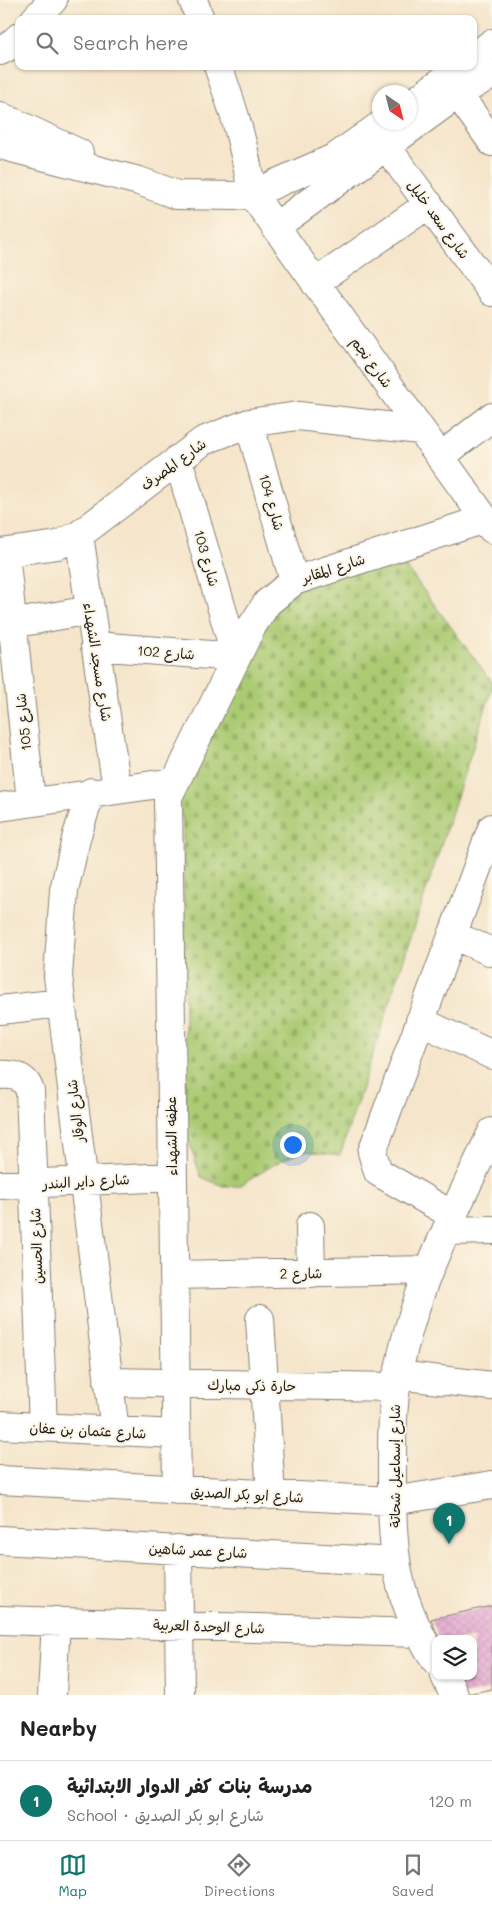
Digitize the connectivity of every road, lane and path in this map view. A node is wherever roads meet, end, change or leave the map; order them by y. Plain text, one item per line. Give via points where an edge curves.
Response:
1 (53, 0) edge
2 (193, 0) edge
3 (40, 15) edge
4 (199, 15) edge
5 (15, 41) edge
6 (492, 43) edge
7 (0, 51) edge
8 (477, 55) edge
9 (219, 70) edge
10 (457, 70) edge
11 (492, 74) edge
12 (458, 94) junction
13 (417, 99) edge
14 (0, 116) edge
15 (385, 134) edge
16 (492, 142) edge
17 (0, 145) edge
18 (139, 181) junction
19 (252, 194) junction
20 (428, 204) junction
21 (275, 227) junction
22 (315, 284) junction
23 (492, 292) edge
24 (492, 417) edge
25 (249, 423) junction
26 (420, 430) junction
27 (440, 457) junction
28 (178, 458) junction
29 (488, 524) edge
30 (79, 535) junction
31 (2, 553) edge
32 (294, 581) junction
33 (90, 610) junction
34 (6, 625) edge
35 (95, 646) junction
36 (236, 657) junction
37 (174, 782) junction
38 (104, 791) junction
39 (31, 801) junction
40 (0, 807) edge
41 (490, 841) edge
42 (452, 935) junction
43 (492, 952) edge
44 (62, 1003) junction
45 (0, 1010) edge
46 (420, 1021) junction
47 (492, 1054) edge
48 (6, 1074) edge
49 (490, 1140) edge
50 (172, 1177) junction
51 (83, 1181) junction
52 (33, 1184) junction
53 (0, 1185) edge
54 (450, 1224) junction
55 (310, 1226) dead end
56 (492, 1230) edge
57 (429, 1270) junction
58 (311, 1273) junction
59 (174, 1276) junction
60 (260, 1319) dead end
61 (397, 1381) junction
62 (108, 1382) junction
63 (176, 1383) junction
64 (265, 1385) junction
65 (492, 1386) edge
66 (0, 1425) edge
67 (43, 1427) junction
68 (115, 1431) junction
69 (176, 1434) junction
70 (0, 1480) edge
71 (492, 1485) edge
72 (177, 1490) junction
73 (271, 1495) junction
74 (392, 1502) junction
75 (0, 1540) edge
76 (178, 1549) junction
77 (396, 1562) junction
78 (0, 1620) edge
79 (56, 1621) junction
80 (179, 1625) junction
81 (418, 1633) junction
82 (432, 1655) edge
83 (447, 1680) edge
84 (52, 1695) edge
85 (180, 1695) edge
86 (454, 1695) edge

1 - 3 street
2 - 4 street
5 - 7 street
6 - 8 street
9 - 19 street, شارع نجم via 239,125 249,164
10 - 13 street
11 - 12 street
12 - 15 street
12 - 16 street
14 - 18 street
15 - 19 street
15 - 20 street, شارع سعد خليل
15 - 21 street
17 - 18 street
18 - 19 street via 177,195
19 - 21 street, شارع نجم
20 - 22 street
20 - 23 street, شارع سعد خليل
21 - 22 street, شارع نجم
22 - 26 street, شارع نجم
24 - 27 street
25 - 26 street, شارع المصرف via 298,416
25 - 28 street, شارع المصرف via 203,440
25 - 32 street, شارع 104
26 - 27 street, شارع نجم
27 - 29 street, شارع نجم
28 - 30 street, شارع المصرف
28 - 36 street, شارع 103
29 - 32 street, شارع المقابر
30 - 31 street, شارع المصرف via 58,545
30 - 33 street, شارع مسجد الشهداء
31 - 34 street, شارع 105
32 - 36 street, شارع المقابر via 280,590 259,613
33 - 34 street
33 - 35 street, شارع مسجد الشهداء
34 - 39 street, شارع 105
35 - 36 street, شارع 102
35 - 38 street, شارع مسجد الشهداء
36 - 37 street, شارع المقابر
37 - 38 street
37 - 50 street, عطفه الشهداء via 168,797 167,813
38 - 39 street
38 - 44 street, شارع الوقار via 74,844 64,890 58,976
39 - 40 street
41 - 42 street
42 - 43 street
42 - 46 street
44 - 45 street
44 - 51 street, شارع الوقار
46 - 47 street
46 - 54 street via 372,1152 373,1163 378,1172
48 - 52 street, شارع الحسين via 24,1080 30,1091
49 - 54 street, شارع إسماعيل شحاتة
50 - 51 street, شارع داير البندر
50 - 59 street, عطفه الشهداء
51 - 52 street, شارع داير البندر
51 - 62 street, شارع الوقار
52 - 53 street, شارع داير البندر
52 - 67 street, شارع الحسين
54 - 56 street
54 - 57 street, شارع إسماعيل شحاتة
55 - 58 street
57 - 58 street, شارع 2
57 - 61 street, شارع إسماعيل شحاتة via 406,1338
58 - 59 street, شارع 2
59 - 63 street, عطفه الشهداء
60 - 64 street
61 - 64 street, حارة ذكى مبارك
61 - 65 street, حارة ذكى مبارك
61 - 74 street, شارع إسماعيل شحاتة via 392,1414
62 - 63 street, حارة ذكى مبارك
62 - 68 street, شارع الوقار
63 - 64 street, حارة ذكى مبارك
63 - 69 street, عطفه الشهداء
64 - 73 street
66 - 67 street, شارع عثمان بن عفان
67 - 68 street, شارع عثمان بن عفان
68 - 69 street, شارع عثمان بن عفان
69 - 72 street, عطفه الشهداء
70 - 72 street, شارع ابو بكر الصديق
71 - 74 street, شارع ابو بكر الصديق
72 - 73 street, شارع ابو بكر الصديق
73 - 74 street, شارع ابو بكر الصديق
74 - 77 street, شارع إسماعيل شحاتة
75 - 76 street, شارع عمر شاهين
76 - 77 street, شارع عمر شاهين
76 - 80 street
77 - 81 street, شارع إسماعيل شحاتة via 405,1605
78 - 79 street, شارع الوحدة العربية
79 - 80 street, شارع الوحدة العربية
79 - 84 street
80 - 81 street, شارع الوحدة العربية
80 - 85 street
81 - 82 street, شارع إسماعيل شحاتة
83 - 86 street

